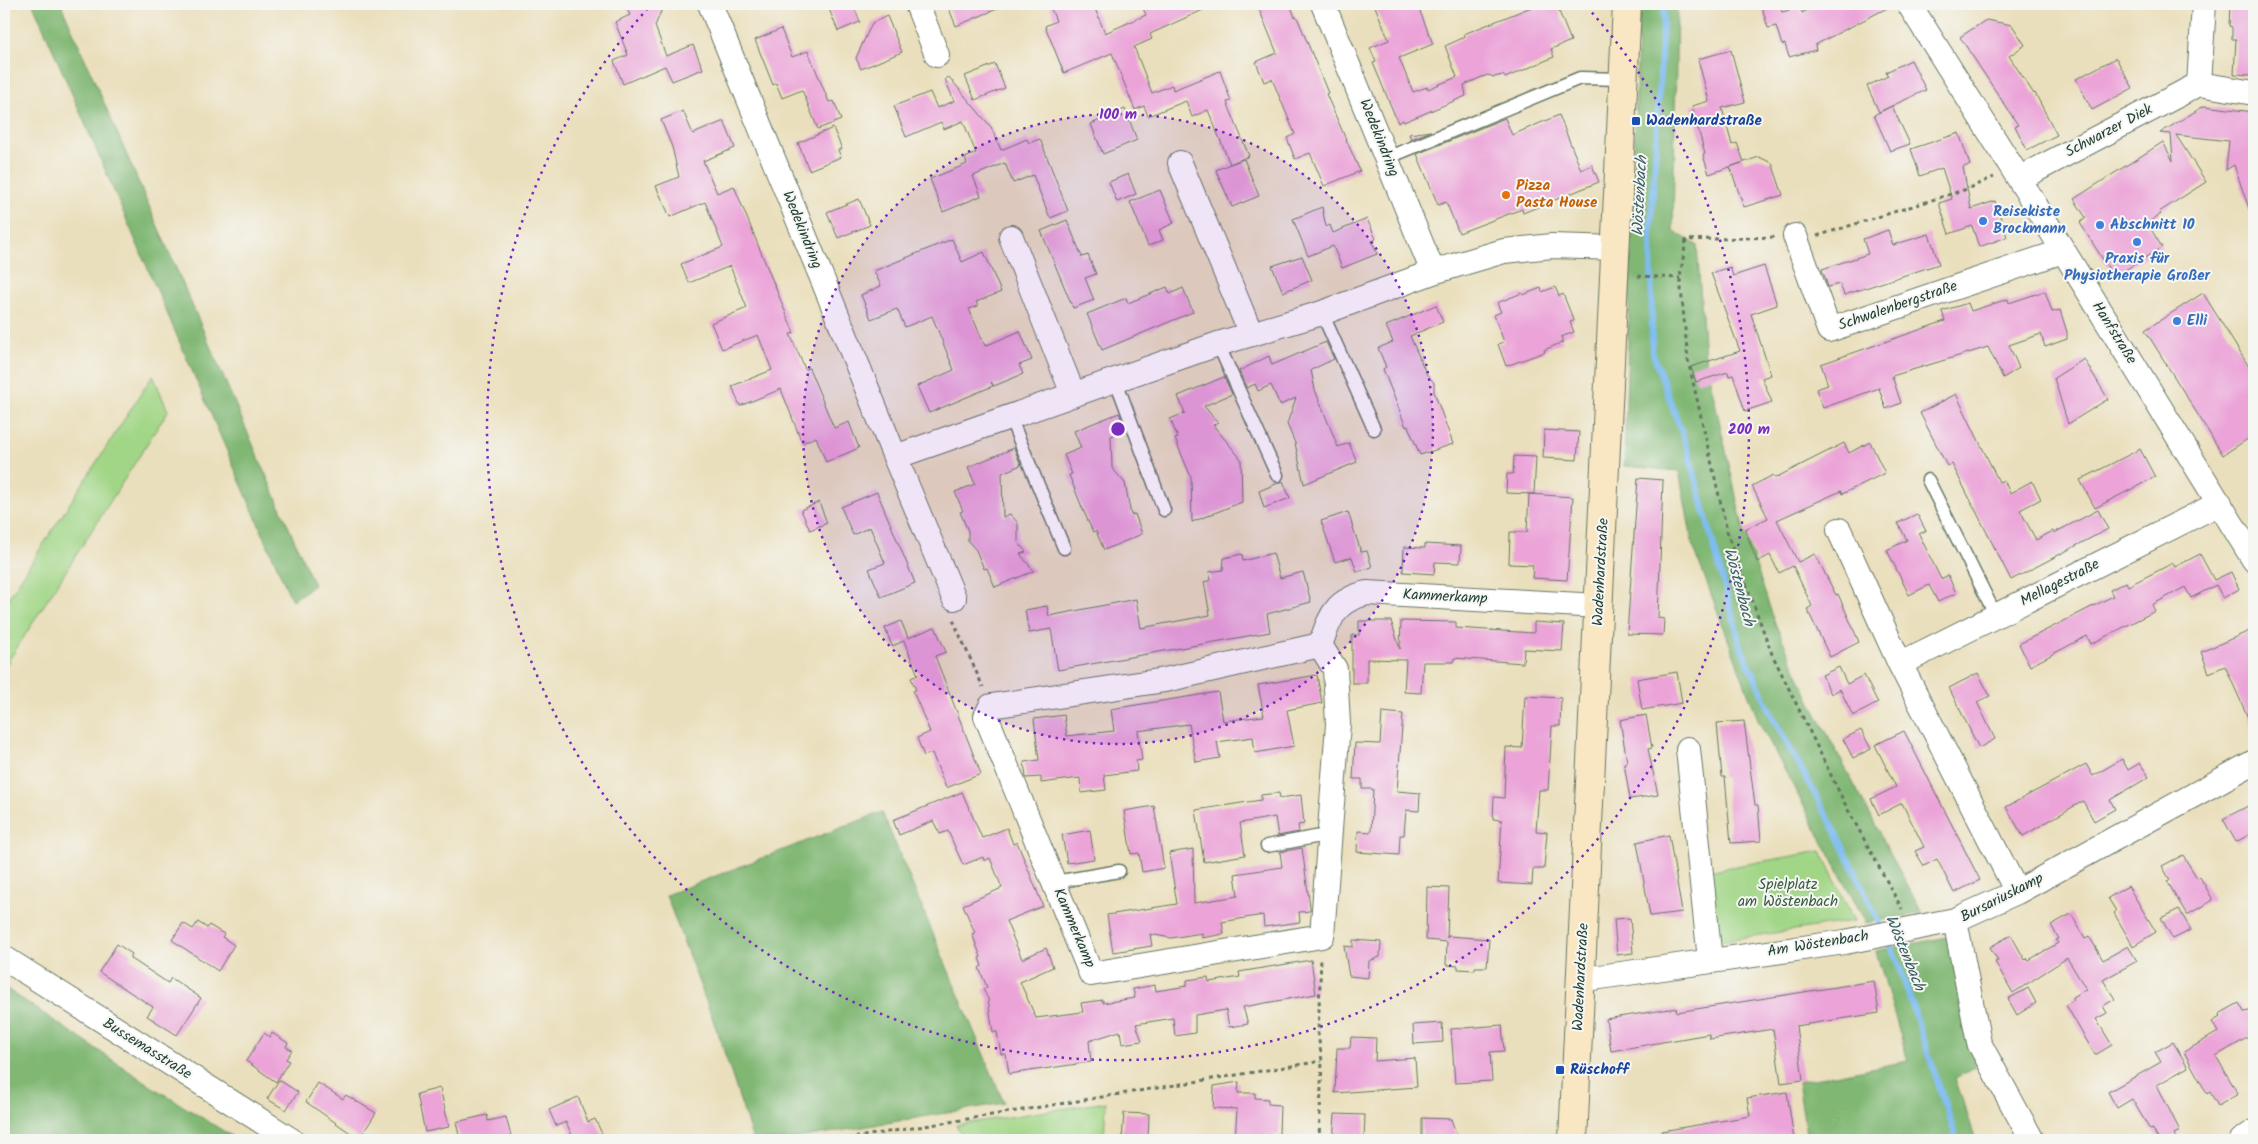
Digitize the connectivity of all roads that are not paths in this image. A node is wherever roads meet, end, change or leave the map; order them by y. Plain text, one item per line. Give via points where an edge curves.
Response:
1 (710, 4) edge
2 (916, 4) edge
3 (1323, 4) edge
4 (1627, 4) edge
5 (1909, 4) edge
6 (2204, 4) edge
7 (938, 55) dead end
8 (1623, 79) junction
9 (2199, 84) junction
10 (2254, 93) edge
11 (1387, 158) junction
12 (1180, 164) dead end
13 (2016, 174) junction
14 (1795, 236) road end
15 (1011, 237) dead end
16 (1616, 248) junction
17 (2063, 251) junction
18 (1433, 272) junction
19 (1322, 313) junction
20 (1250, 334) junction
21 (1218, 344) junction
22 (1116, 381) junction
23 (1073, 394) junction
24 (1010, 418) junction
25 (1374, 430) dead end
26 (895, 457) junction
27 (1276, 475) dead end
28 (1928, 480) dead end
29 (2220, 503) junction
30 (1164, 510) dead end
31 (1839, 530) dead end
32 (1064, 548) dead end
33 (2254, 560) edge
34 (954, 598) road end
35 (1599, 606) junction
36 (1996, 616) junction
37 (1320, 645) junction
38 (1900, 664) junction
39 (1688, 749) dead end
40 (2254, 762) edge
41 (1330, 834) junction
42 (1267, 846) dead end
43 (1120, 871) dead end
44 (1055, 882) junction
45 (2017, 892) junction
46 (1956, 920) junction
47 (4, 958) edge
48 (1710, 960) junction
49 (1581, 977) junction
50 (2254, 1132) edge
51 (292, 1140) edge
52 (1573, 1140) edge
53 (2032, 1140) edge
54 (2242, 1140) edge

1 - 26 street, Wedekindring
2 - 7 street
3 - 11 street, Wedekindring
4 - 8 street, Wadenhardstraße
5 - 13 street, Hanfstraße
6 - 9 street
8 - 11 lane via 1580,78
8 - 16 street, Wadenhardstraße
9 - 10 street
9 - 13 street, Schwarzer Diek
11 - 18 street, Wedekindring
12 - 20 street
13 - 17 street, Hanfstraße
14 - 17 street, Schwalenbergstraße via 1829,330
15 - 23 street
16 - 18 street via 1533,247 1504,251
16 - 35 street, Wadenhardstraße
17 - 29 street, Hanfstraße
18 - 19 street
19 - 20 street
19 - 25 lane
20 - 21 street
21 - 22 street
21 - 27 lane
22 - 23 street
22 - 30 lane
23 - 24 street
24 - 26 street
24 - 32 lane
26 - 34 street, Wedekindring
28 - 36 lane
29 - 33 street, Hanfstraße
29 - 36 street, Mellagestraße
31 - 38 street
35 - 37 street, Kammerkamp via 1367,593 1350,597 1338,606
35 - 49 street, Wadenhardstraße
36 - 38 street, Mellagestraße
37 - 41 street via 1334,669 1338,724
37 - 44 street, Kammerkamp via 1165,680 991,706 986,716
38 - 45 street
39 - 48 street
40 - 45 street, Bursariuskamp
41 - 42 lane
41 - 44 street, Kammerkamp via 1322,936 1091,974
43 - 44 lane
45 - 46 street, Bursariuskamp
46 - 48 street, Am Wöstenbach via 1845,942
46 - 53 street, Bursariuskamp via 1979,1043
47 - 51 street, Bussemasstraße
48 - 49 street, Am Wöstenbach via 1593,978
49 - 52 street, Wadenhardstraße
50 - 54 street

